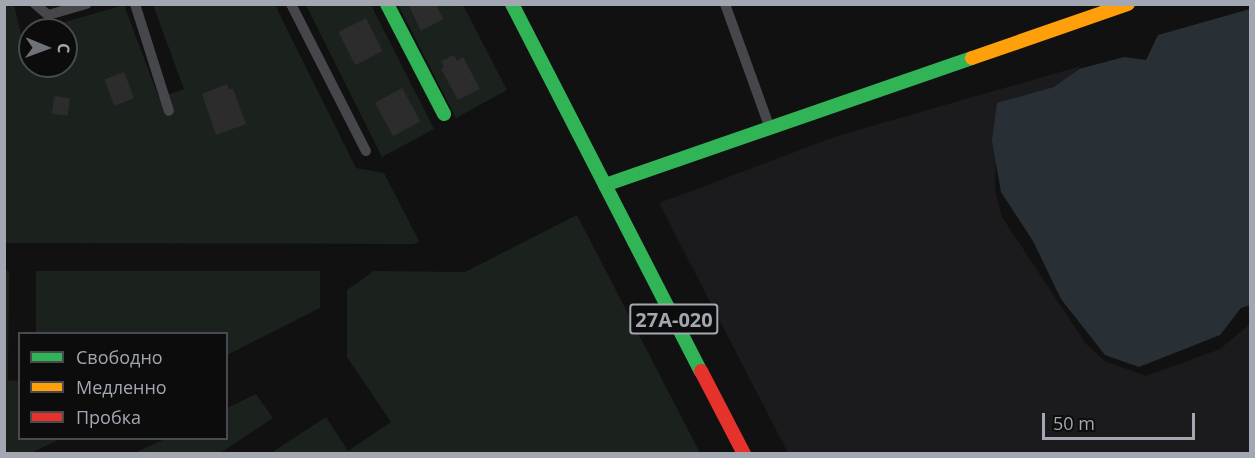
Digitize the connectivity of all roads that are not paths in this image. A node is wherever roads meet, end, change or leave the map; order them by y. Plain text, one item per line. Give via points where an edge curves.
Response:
1 (35, 4) edge
2 (86, 4) edge
3 (135, 4) edge
4 (291, 4) edge
5 (387, 4) edge
6 (512, 4) edge
7 (725, 4) edge
8 (1128, 4) edge
9 (169, 111) dead end
10 (444, 114) dead end
11 (770, 128) junction
12 (366, 151) dead end
13 (605, 184) junction
14 (744, 453) edge

1 - 2 lane via 48,15
3 - 9 lane
4 - 12 lane
5 - 10 street
6 - 13 street, 27А-020
7 - 11 lane
8 - 11 street
11 - 13 street
13 - 14 street, 27А-020

